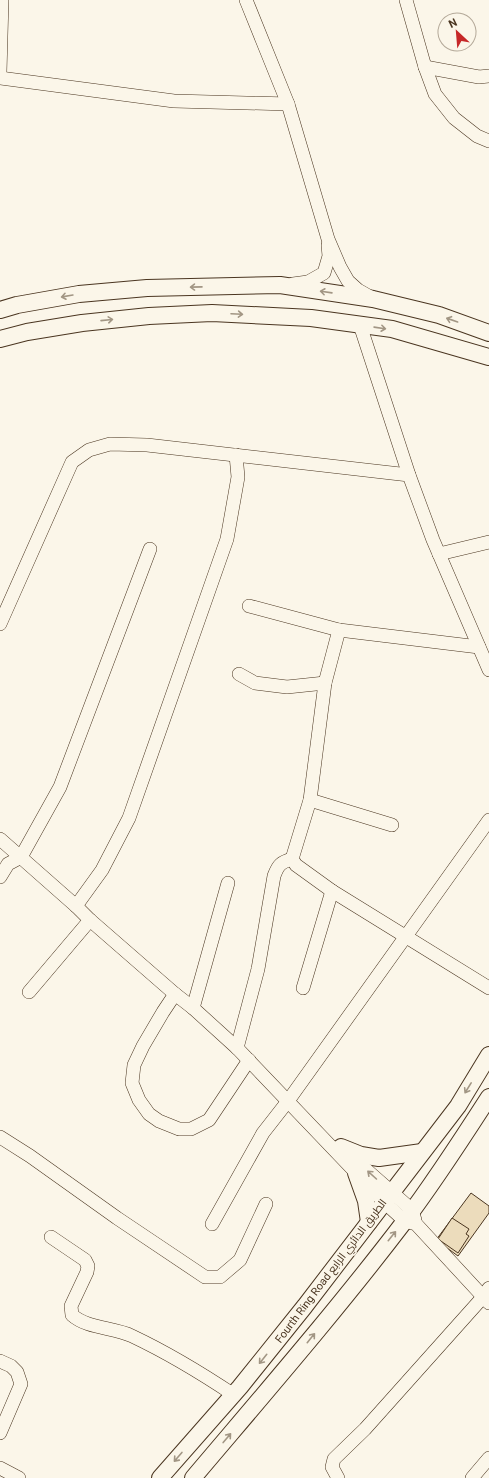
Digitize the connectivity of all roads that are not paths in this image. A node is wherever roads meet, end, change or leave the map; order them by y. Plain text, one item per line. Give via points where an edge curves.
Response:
1 (2, 0) edge
2 (246, 0) edge
3 (406, 0) edge
4 (425, 67) junction
5 (0, 72) edge
6 (489, 76) edge
7 (0, 78) edge
8 (288, 104) junction
9 (489, 140) edge
10 (328, 240) junction
11 (280, 285) junction
12 (373, 299) junction
13 (0, 310) edge
14 (360, 325) junction
15 (489, 333) edge
16 (0, 339) edge
17 (489, 357) edge
18 (236, 455) junction
19 (409, 475) junction
20 (489, 542) edge
21 (150, 549) dead end
22 (439, 554) junction
23 (249, 606) dead end
24 (0, 624) edge
25 (339, 630) junction
26 (479, 647) junction
27 (489, 670) edge
28 (239, 674) dead end
29 (325, 684) junction
30 (310, 800) junction
31 (489, 820) edge
32 (392, 825) dead end
33 (0, 839) edge
34 (20, 857) junction
35 (292, 859) junction
36 (0, 877) edge
37 (228, 883) dead end
38 (332, 891) junction
39 (76, 906) junction
40 (90, 920) junction
41 (406, 936) junction
42 (303, 988) dead end
43 (489, 988) edge
44 (29, 992) dead end
45 (175, 994) junction
46 (193, 1008) junction
47 (237, 1048) junction
48 (489, 1055) edge
49 (249, 1060) junction
50 (489, 1097) edge
51 (288, 1101) junction
52 (322, 1135) junction
53 (0, 1137) edge
54 (341, 1147) junction
55 (422, 1152) junction
56 (356, 1173) junction
57 (388, 1197) junction
58 (266, 1204) dead end
59 (411, 1218) junction
60 (369, 1222) junction
61 (212, 1224) dead end
62 (51, 1237) dead end
63 (487, 1296) edge
64 (0, 1361) edge
65 (234, 1395) junction
66 (0, 1434) edge
67 (489, 1458) edge
68 (0, 1468) edge
69 (19, 1478) edge
70 (160, 1478) edge
71 (193, 1478) edge
72 (338, 1478) edge
73 (472, 1478) edge

1 - 5 street
2 - 8 street
3 - 4 street
4 - 6 street via 479,77
4 - 9 street via 435,94 454,118 477,136
7 - 8 street via 174,101
8 - 10 street
10 - 11 street via 329,256 324,273 308,282
10 - 12 street via 348,281
12 -> 11 main road
11 -> 13 main road via 147,288 79,294
15 -> 12 main road via 439,315
16 -> 14 main road via 82,323 212,313 311,318
14 -> 17 main road via 392,329
14 - 19 street
18 - 19 street
18 - 24 street via 147,445 110,444 90,450 72,462
18 - 39 street via 238,477 227,539 129,818 102,870
19 - 22 street
20 - 22 street
21 - 34 street via 60,788
22 - 26 street
23 - 25 street
25 - 26 street
25 - 29 street
26 - 27 street
28 - 29 street via 255,683 287,687
29 - 30 street
30 - 32 street
30 - 35 street
31 - 41 street
33 - 34 street
34 - 36 street via 8,864
34 - 39 street
35 - 38 street via 296,865
35 - 47 street via 279,864 274,876 258,969
37 - 46 street
38 - 41 street
38 - 42 street
39 - 40 street
40 - 44 street
40 - 45 street
41 - 43 street
41 - 51 street
45 - 46 street
45 - 49 street via 134,1065 132,1083 139,1100 149,1114 179,1129 191,1129 209,1120
46 - 47 street
47 - 49 street
48 -> 55 main road, Fourth Ring Road الطريق الدائري الرابع via 458,1106
49 - 51 street
50 - 59 main road
51 - 52 street
51 - 61 street via 263,1133
52 - 54 street
52 - 56 street
53 - 58 street via 206,1277 220,1277 240,1260
54 - 55 main road via 361,1155 379,1158
57 -> 54 street
55 - 57 main road, Fourth Ring Road الطريق الدائري الرابع
56 - 57 street
56 - 60 main road via 366,1201
57 - 59 street
57 - 60 main road, Fourth Ring Road الطريق الدائري الرابع
59 - 63 street
71 -> 59 main road
60 -> 65 main road, Fourth Ring Road الطريق الدائري الرابع
62 - 65 street via 85,1260 88,1266 71,1306 72,1315 79,1321 130,1335 188,1365
63 - 72 street via 365,1429 334,1459 332,1467
64 - 66 street via 17,1372 21,1384
65 -> 70 main road, Fourth Ring Road الطريق الدائري الرابع
67 - 73 street
68 - 69 street

